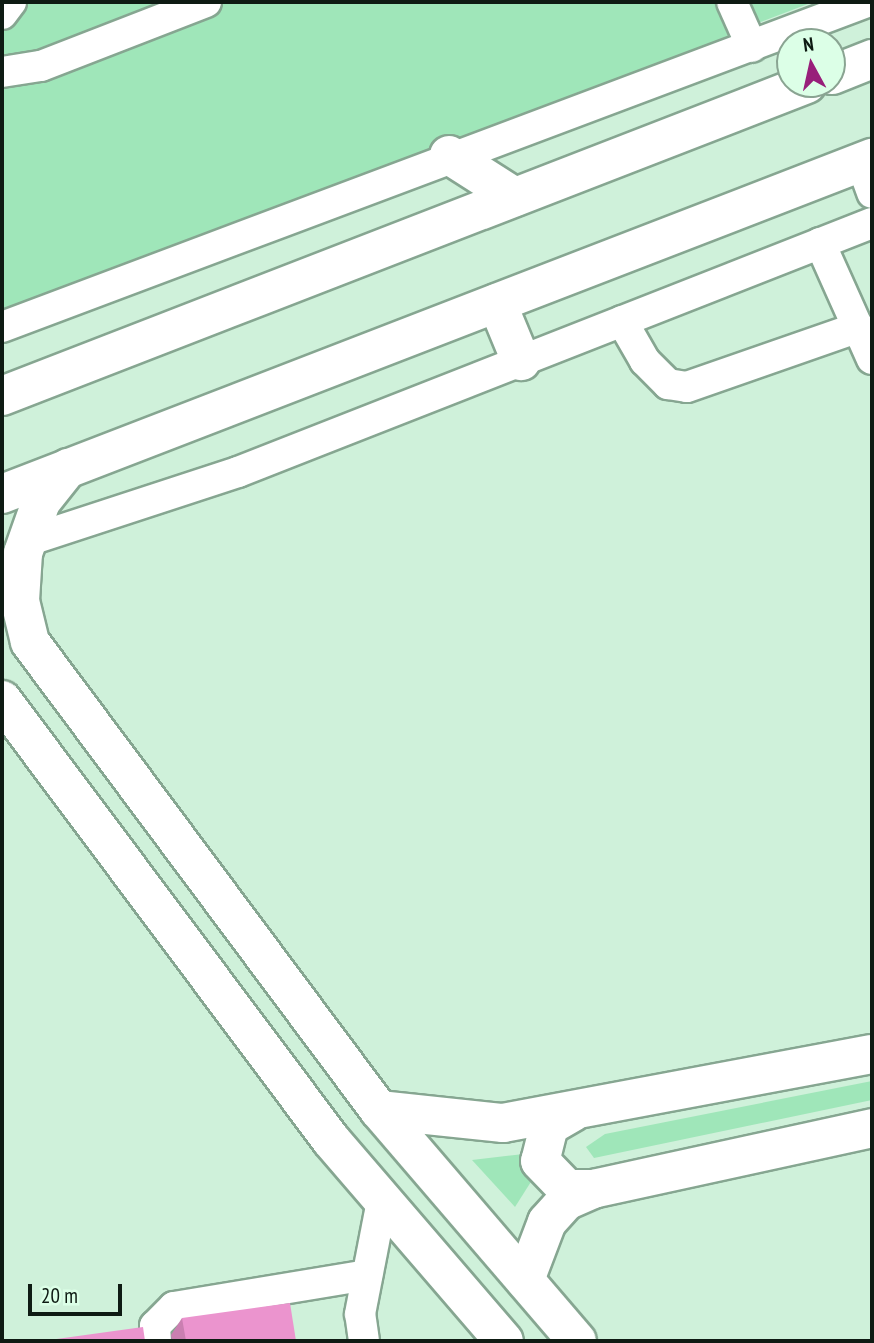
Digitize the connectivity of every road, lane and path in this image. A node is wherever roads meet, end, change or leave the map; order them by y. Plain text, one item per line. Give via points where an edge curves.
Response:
1 (11, 2) edge
2 (206, 2) edge
3 (732, 2) edge
4 (867, 2) edge
5 (2, 14) edge
6 (752, 47) junction
7 (872, 59) edge
8 (846, 69) edge
9 (2, 72) edge
10 (776, 96) edge
11 (449, 155) junction
12 (869, 171) edge
13 (514, 197) junction
14 (872, 223) edge
15 (820, 243) junction
16 (497, 303) junction
17 (622, 321) junction
18 (2, 327) edge
19 (859, 327) junction
20 (872, 359) edge
21 (521, 361) junction
22 (2, 396) edge
23 (68, 468) junction
24 (2, 494) edge
25 (26, 541) junction
26 (2, 615) edge
27 (30, 642) junction
28 (2, 700) edge
29 (872, 1054) edge
30 (379, 1110) junction
31 (573, 1112) junction
32 (872, 1128) edge
33 (593, 1189) junction
34 (382, 1201) junction
35 (367, 1275) junction
36 (525, 1280) junction
37 (156, 1341) edge
38 (364, 1341) edge
39 (504, 1341) edge
40 (577, 1341) edge

1 - 5 street
2 - 9 street via 41,66
3 - 6 street
4 - 6 street
6 - 11 street
7 - 8 main road
10 - 13 main road
11 - 13 main road
11 - 18 street
12 - 16 main road
13 - 22 main road
14 - 15 street
15 - 17 street
15 - 19 street
16 - 21 main road
16 - 23 main road
17 - 19 street via 645,361 668,384 687,387
17 - 21 street
19 - 20 street
21 - 25 street via 238,472
23 - 24 main road
23 - 25 main road via 41,502
25 - 27 main road via 20,601
26 - 27 main road
27 - 30 main road
28 - 34 main road
29 - 31 main road
30 - 31 main road via 461,1123
30 - 36 main road
31 - 33 main road via 549,1126 540,1161 567,1189
32 - 33 main road
33 - 36 main road via 566,1202 547,1222
34 - 35 street
34 - 39 main road
35 - 37 street via 174,1307 155,1326
35 - 38 street via 360,1314
36 - 40 main road

